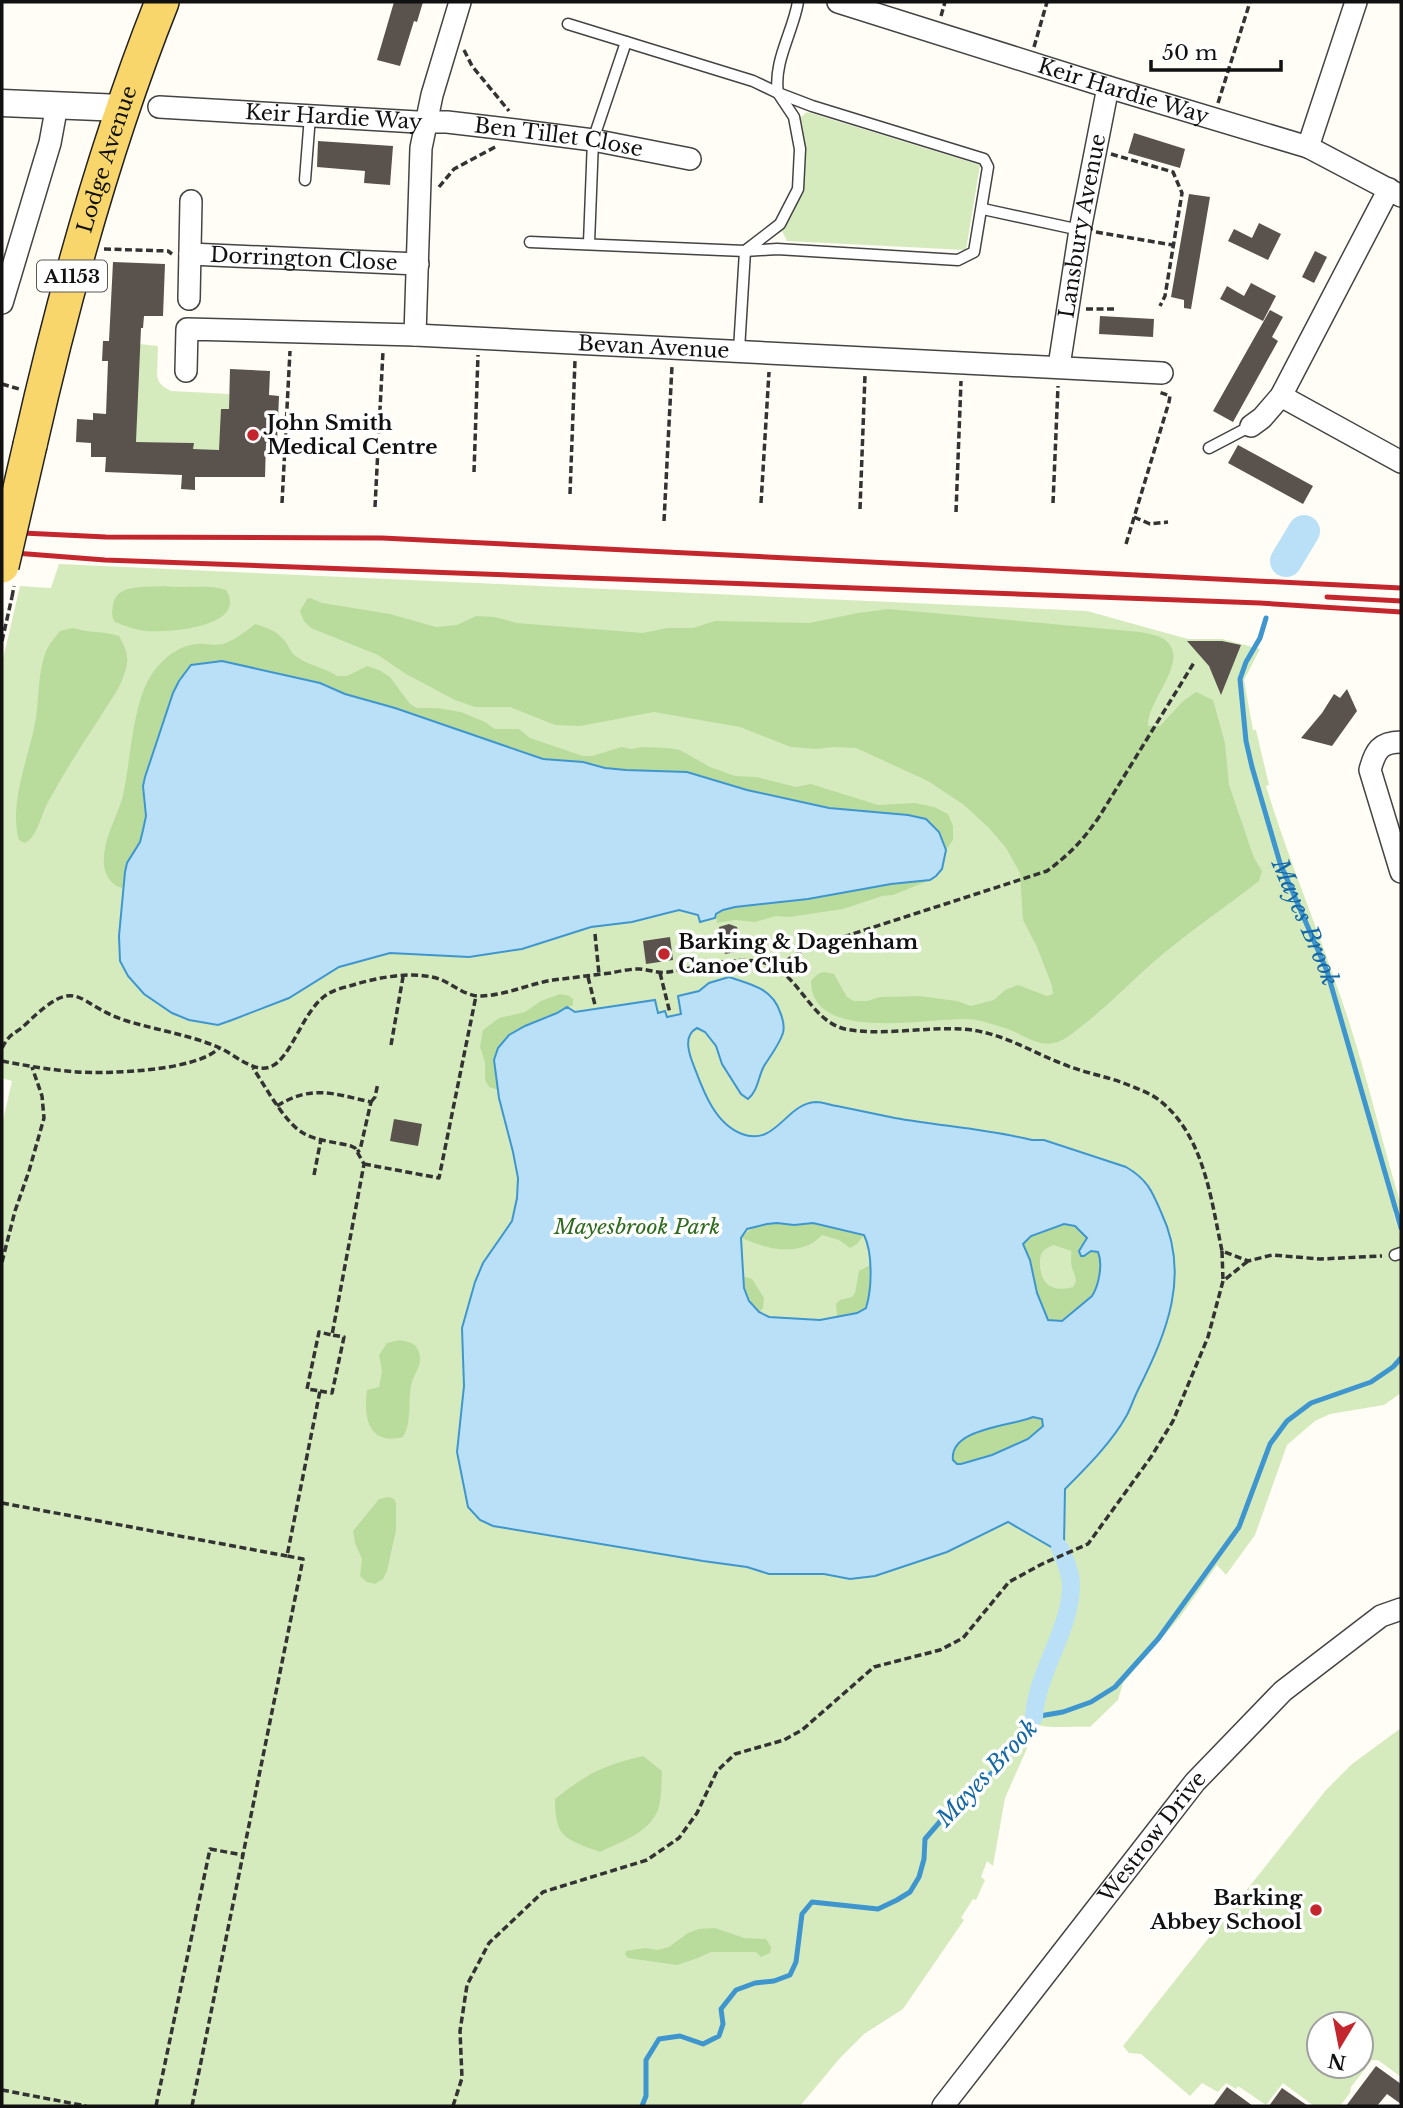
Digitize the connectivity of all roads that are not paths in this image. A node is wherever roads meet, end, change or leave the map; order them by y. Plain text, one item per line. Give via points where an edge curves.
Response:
1 (162, 2) edge
2 (460, 2) edge
3 (798, 2) edge
4 (838, 2) edge
5 (1356, 2) edge
6 (568, 24) dead end
7 (626, 42) junction
8 (1108, 88) junction
9 (778, 93) junction
10 (2, 103) edge
11 (57, 105) junction
12 (159, 107) dead end
13 (122, 108) junction
14 (310, 116) junction
15 (425, 122) junction
16 (593, 140) junction
17 (1308, 148) junction
18 (690, 159) dead end
19 (305, 180) dead end
20 (1395, 193) edge
21 (191, 201) dead end
22 (983, 209) junction
23 (1080, 230) junction
24 (530, 242) dead end
25 (589, 243) junction
26 (745, 251) junction
27 (184, 256) junction
28 (418, 264) junction
29 (190, 299) dead end
30 (2, 303) edge
31 (415, 335) junction
32 (739, 350) junction
33 (1059, 366) junction
34 (187, 371) dead end
35 (1155, 372) road end
36 (1281, 396) junction
37 (1251, 426) joint
38 (1209, 449) dead end
39 (1401, 462) edge
40 (2, 566) edge
41 (1401, 742) edge
42 (1401, 872) edge
43 (1401, 1609) edge
44 (943, 2106) edge

1 - 13 main road, Lodge Avenue / A1153
2 - 15 street, Keir Hardie Way
3 - 9 lane via 776,81
4 - 8 street, Keir Hardie Way
5 - 17 street
6 - 7 lane
7 - 9 lane
7 - 16 lane
8 - 17 street, Keir Hardie Way
8 - 23 street, Lansbury Avenue
9 - 22 lane via 984,159 988,167
9 - 26 lane via 794,117 800,149 798,189 780,224
10 - 11 street
11 - 13 street
11 - 30 street
12 - 14 street, Keir Hardie Way
13 - 40 main road, Lodge Avenue / A1153, bridge via 59,325
14 - 15 street, Keir Hardie Way
14 - 19 lane
15 - 16 street, Ben Tillet Close
15 - 28 street
16 - 18 street, Ben Tillet Close
16 - 25 lane
17 - 20 street, Keir Hardie Way
20 - 36 street
21 - 27 street
22 - 23 lane
22 - 26 lane via 974,252 958,260
23 - 33 street, Lansbury Avenue
24 - 25 lane
25 - 26 lane
26 - 32 lane
27 - 28 street, Dorrington Close
27 - 29 street
28 - 31 street
31 - 32 street, Bevan Avenue
31 - 34 street, Bevan Avenue via 187,329
32 - 33 street, Bevan Avenue
33 - 35 street, Bevan Avenue
36 - 37 street
36 - 39 street
37 - 38 lane
41 - 42 street via 1390,742 1375,753 1370,770
43 - 44 street, Westrow Drive via 1381,1616 1283,1691 1195,1782

